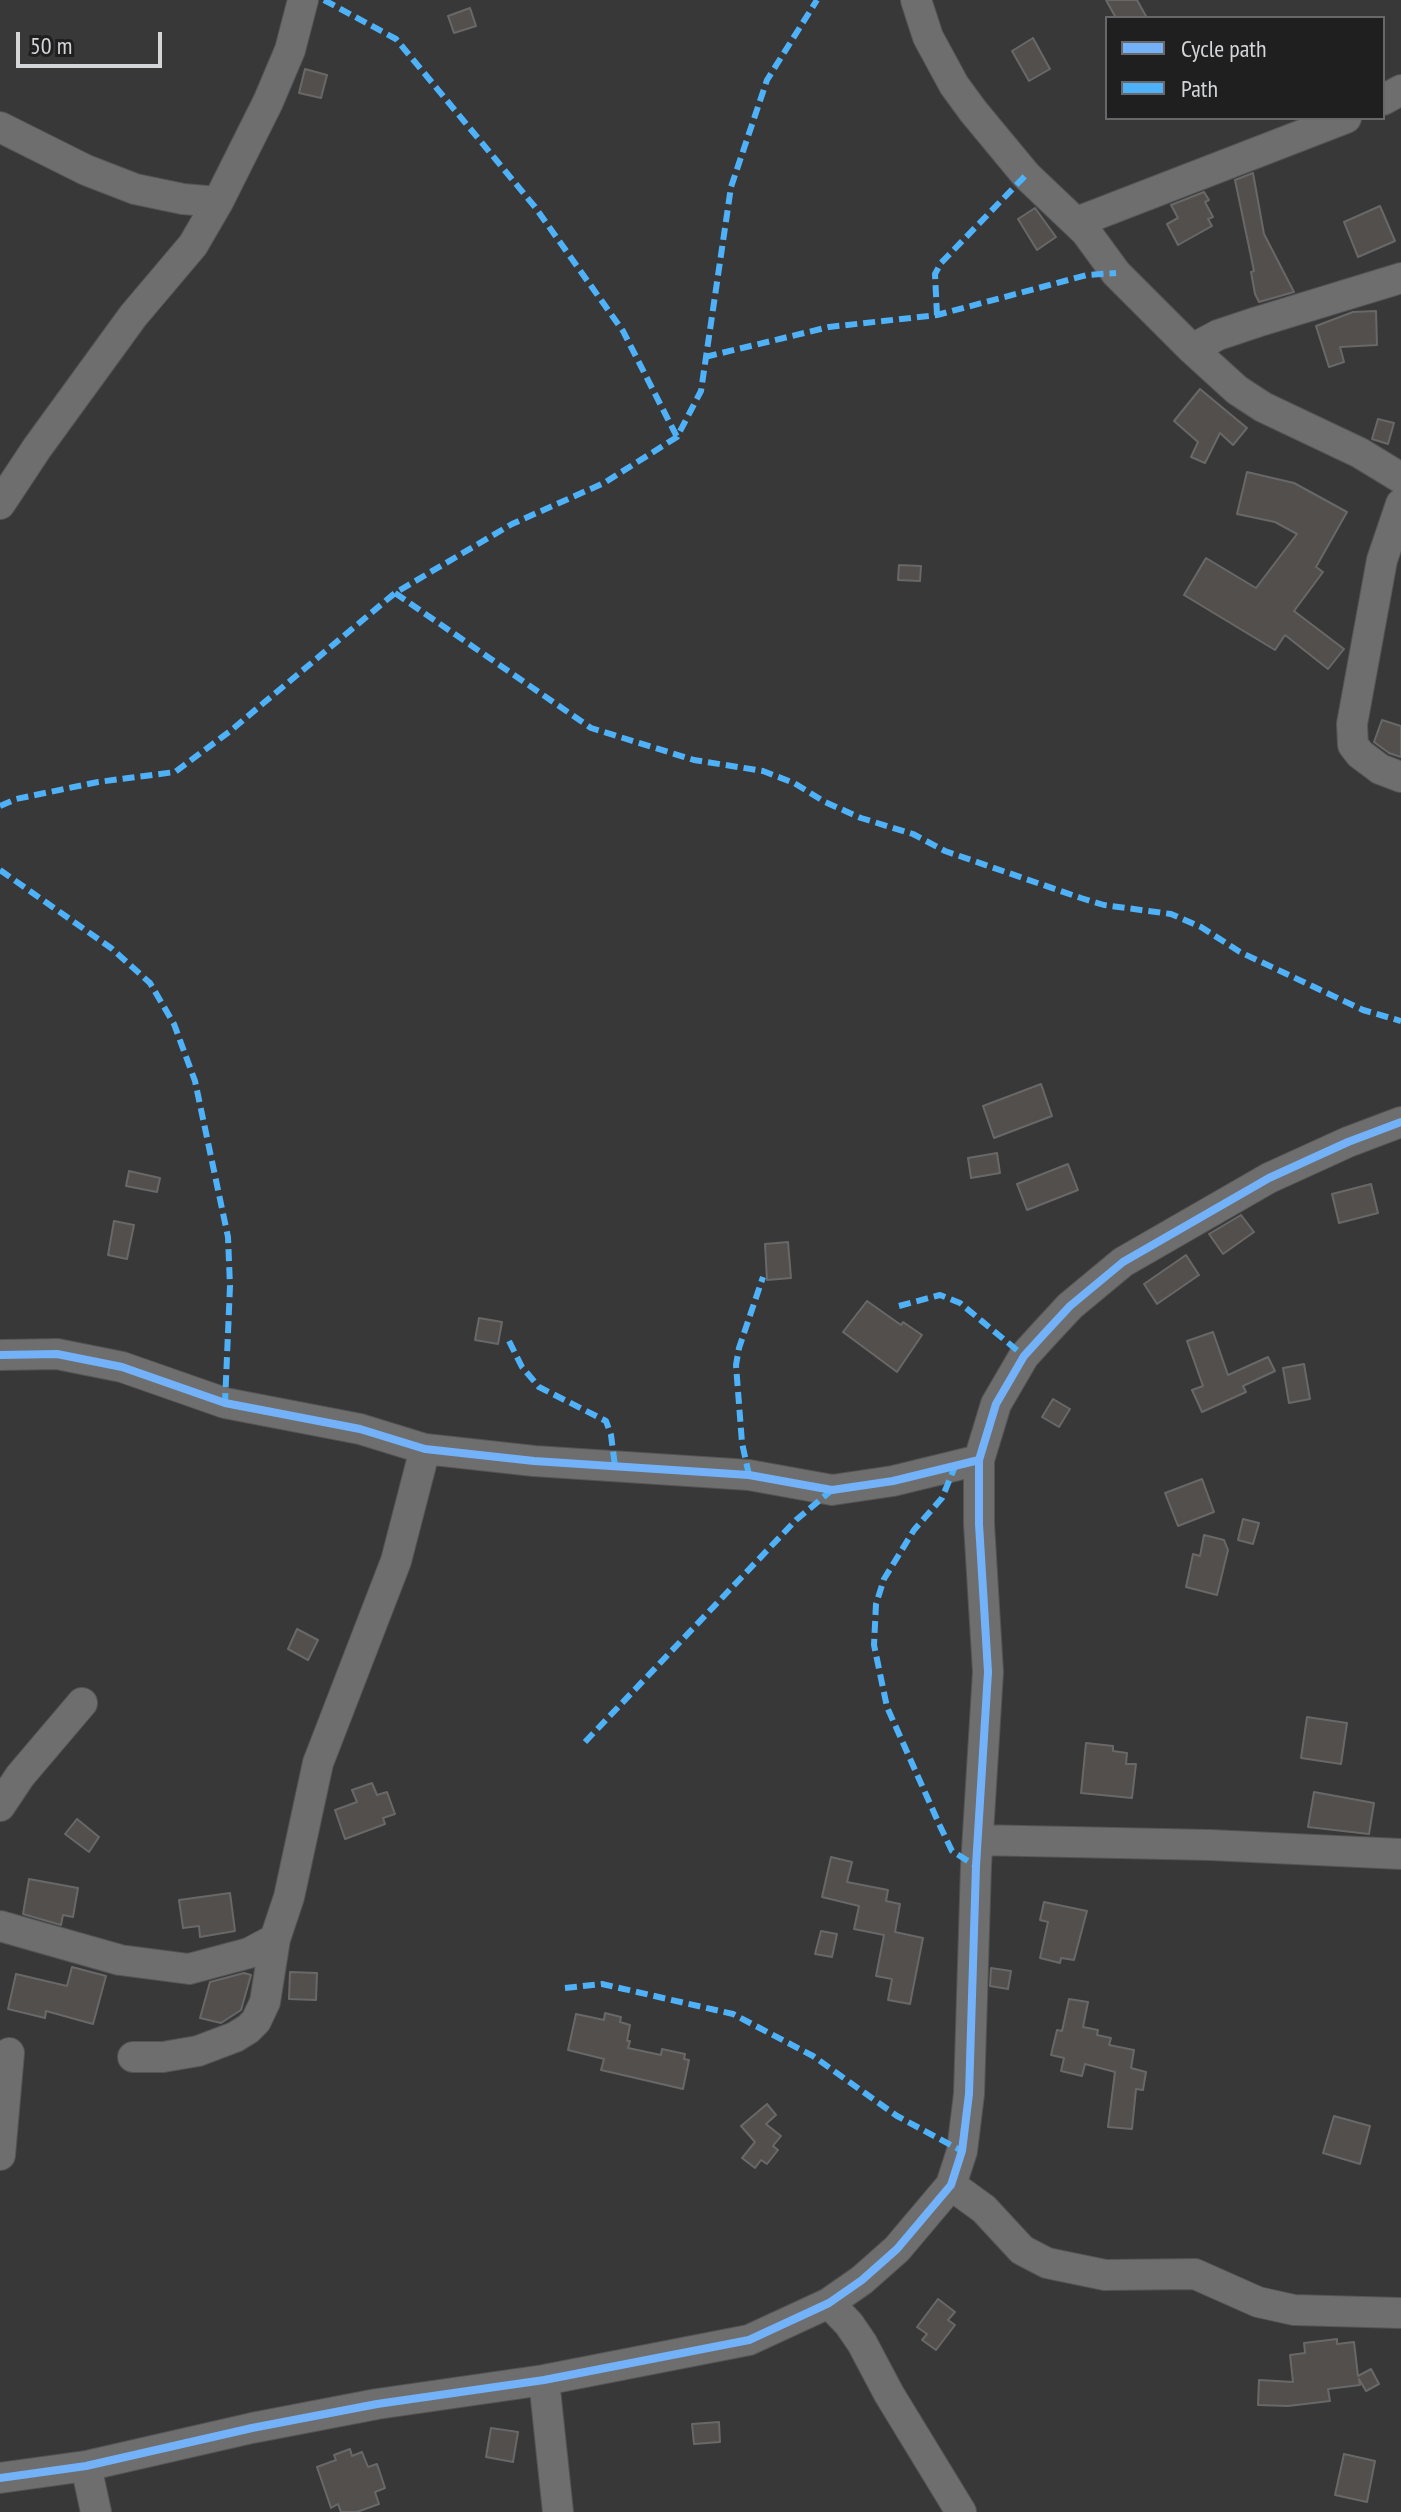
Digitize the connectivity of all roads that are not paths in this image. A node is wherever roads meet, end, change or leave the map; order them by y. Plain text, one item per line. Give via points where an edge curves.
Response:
1 (303, 0) edge
2 (916, 0) edge
3 (1341, 120) edge
4 (0, 127) edge
5 (218, 202) junction
6 (1077, 222) junction
7 (1401, 278) edge
8 (1192, 349) junction
9 (1401, 478) edge
10 (0, 504) edge
11 (1401, 504) edge
12 (1401, 777) edge
13 (1401, 1122) edge
14 (0, 1355) edge
15 (425, 1449) junction
16 (979, 1460) junction
17 (82, 1703) dead end
18 (0, 1806) edge
19 (978, 1840) junction
20 (1401, 1854) edge
21 (0, 1926) edge
22 (275, 1939) junction
23 (9, 2053) dead end
24 (133, 2057) dead end
25 (0, 2155) edge
26 (951, 2185) junction
27 (829, 2303) junction
28 (1401, 2313) edge
29 (544, 2380) junction
30 (86, 2466) junction
31 (0, 2478) edge
32 (96, 2512) edge
33 (558, 2512) edge
34 (961, 2512) edge

1 - 5 street via 274,89
2 - 6 street via 928,37 954,85 1026,175
3 - 6 street
4 - 5 street via 135,189
5 - 10 street via 193,245 133,316
6 - 8 street via 1116,273
7 - 8 street via 1218,335
8 - 9 street via 1263,407
11 - 12 street via 1382,560 1352,724 1353,745 1360,754
13 - 16 street via 1269,1178 1123,1262 1070,1306 1024,1356 996,1404
14 - 15 street via 57,1354 122,1367 225,1403 360,1429
15 - 16 street via 749,1475 832,1490
15 - 22 street via 396,1561 318,1763
16 - 19 street via 988,1672
17 - 18 street
19 - 20 street
19 - 26 street via 969,2094 962,2151
21 - 22 street via 120,1960 189,1969 249,1953
22 - 24 street via 265,2002 248,2029 198,2051
23 - 25 street
26 - 27 street via 897,2249
26 - 28 street via 984,2209 1022,2250 1047,2263 1105,2275 1195,2274 1258,2302 1294,2310
27 - 29 street via 749,2340
27 - 34 street via 862,2343
29 - 30 street via 363,2406
29 - 33 street
30 - 31 street
30 - 32 street

